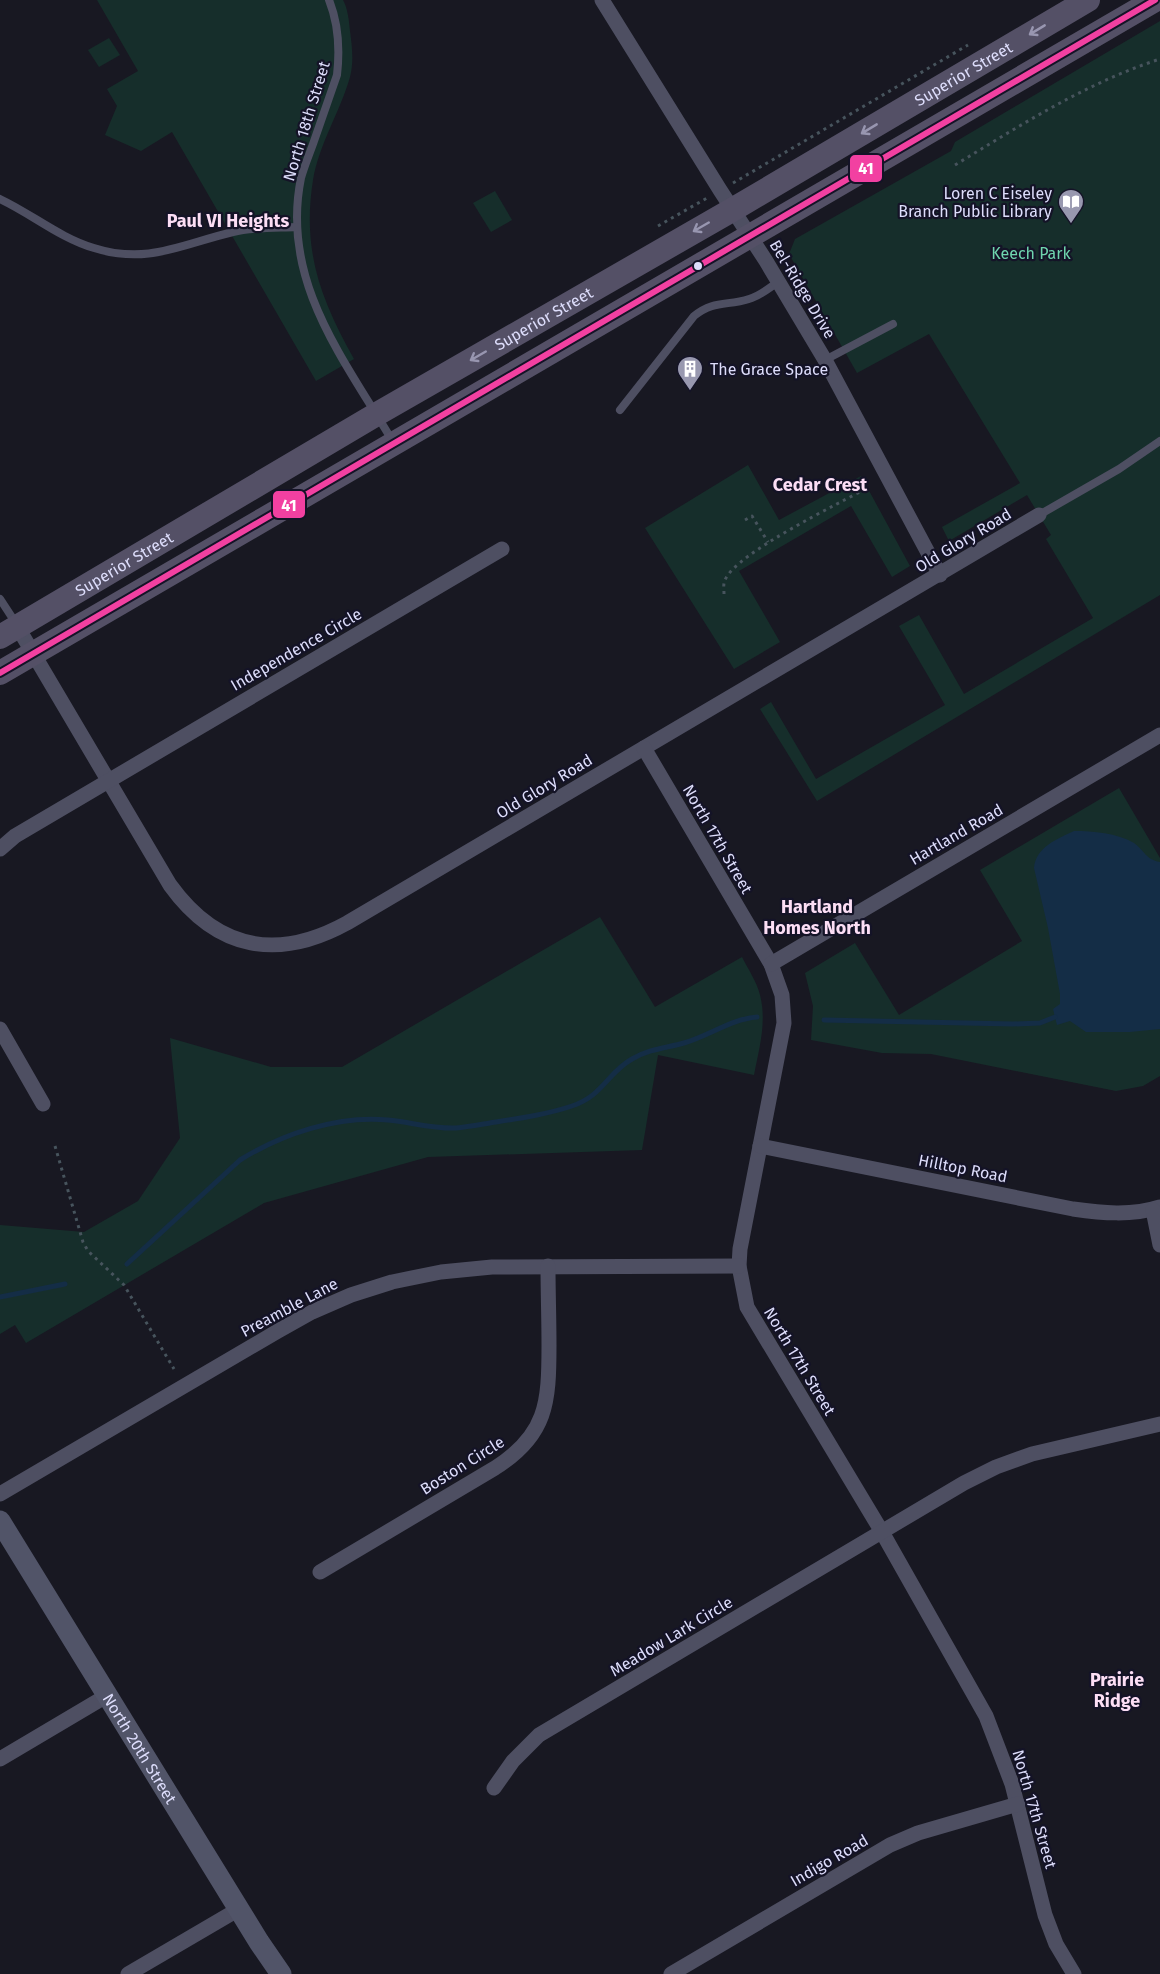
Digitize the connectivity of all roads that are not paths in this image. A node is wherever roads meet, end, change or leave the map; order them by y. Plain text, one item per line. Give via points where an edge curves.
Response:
1 (329, 0) edge
2 (602, 0) edge
3 (1088, 0) edge
4 (1155, 0) edge
5 (0, 199) edge
6 (732, 210) junction
7 (297, 227) junction
8 (749, 236) junction
9 (778, 282) junction
10 (893, 324) dead end
11 (825, 360) junction
12 (620, 410) dead end
13 (377, 414) junction
14 (1160, 441) edge
15 (394, 443) junction
16 (1039, 515) joint
17 (502, 549) dead end
18 (940, 575) junction
19 (0, 598) edge
20 (9, 632) edge
21 (34, 654) junction
22 (0, 673) edge
23 (1160, 735) edge
24 (644, 748) junction
25 (108, 780) junction
26 (0, 849) edge
27 (771, 964) junction
28 (0, 1029) edge
29 (43, 1104) dead end
30 (760, 1146) junction
31 (1157, 1209) edge
32 (1160, 1245) edge
33 (548, 1266) junction
34 (739, 1266) junction
35 (1160, 1424) edge
36 (0, 1494) edge
37 (0, 1521) edge
38 (882, 1532) junction
39 (320, 1572) dead end
40 (108, 1695) junction
41 (0, 1759) edge
42 (494, 1788) dead end
43 (1018, 1804) junction
44 (239, 1909) junction
45 (128, 1974) edge
46 (281, 1974) edge
47 (671, 1974) edge
48 (1074, 1974) edge

1 - 7 lane, North 18th Street via 336,19 338,66 302,177
2 - 6 street, Bel-Ridge Drive
3 -> 6 main road, Superior Street
4 - 8 main road, Superior Street
5 - 7 lane via 71,239 120,253 151,254 251,229
6 - 8 street, Bel-Ridge Drive
6 -> 13 main road, Superior Street
7 - 13 lane, North 18th Street via 309,292 337,350
8 - 9 street, Bel-Ridge Drive
8 - 15 main road, Superior Street
9 - 11 street, Bel-Ridge Drive
9 - 12 lane via 748,300 705,307
10 - 11 lane
11 - 18 street, Bel-Ridge Drive
13 - 15 lane, North 18th Street
13 - 20 main road, Superior Street
14 - 16 lane
15 - 21 main road, Superior Street
16 - 18 street, Old Glory Road
17 - 25 street, Independence Circle
18 - 24 street, Old Glory Road
19 - 20 lane
20 - 21 street, Old Glory Road
21 - 22 main road, Superior Street
21 - 25 street, Old Glory Road
23 - 27 street, Hartland Road
24 - 25 street, Old Glory Road via 327,934 284,945 262,945 220,932 184,905
24 - 27 street, North 17th Street
25 - 26 street, Independence Circle
27 - 30 street, North 17th Street via 782,995 784,1023
28 - 29 street
30 - 31 street, Hilltop Road via 1073,1209 1105,1213
30 - 34 street, North 17th Street
31 - 32 street
33 - 34 street, Preamble Lane
33 - 36 street, Preamble Lane via 441,1272 351,1295 278,1331
33 - 39 street, Boston Circle via 547,1397 530,1437 502,1464
34 - 38 street, North 17th Street via 753,1320
35 - 38 street, Meadow Lark Circle via 1032,1454 996,1467
37 - 40 street, North 20th Street
38 - 42 street, Meadow Lark Circle via 539,1735
38 - 43 street, North 17th Street via 982,1708
40 - 41 street
40 - 44 street, North 20th Street
43 - 47 street, Indigo Road via 890,1845
43 - 48 street, North 17th Street via 1046,1916 1056,1944
44 - 45 street
44 - 46 street, North 20th Street

